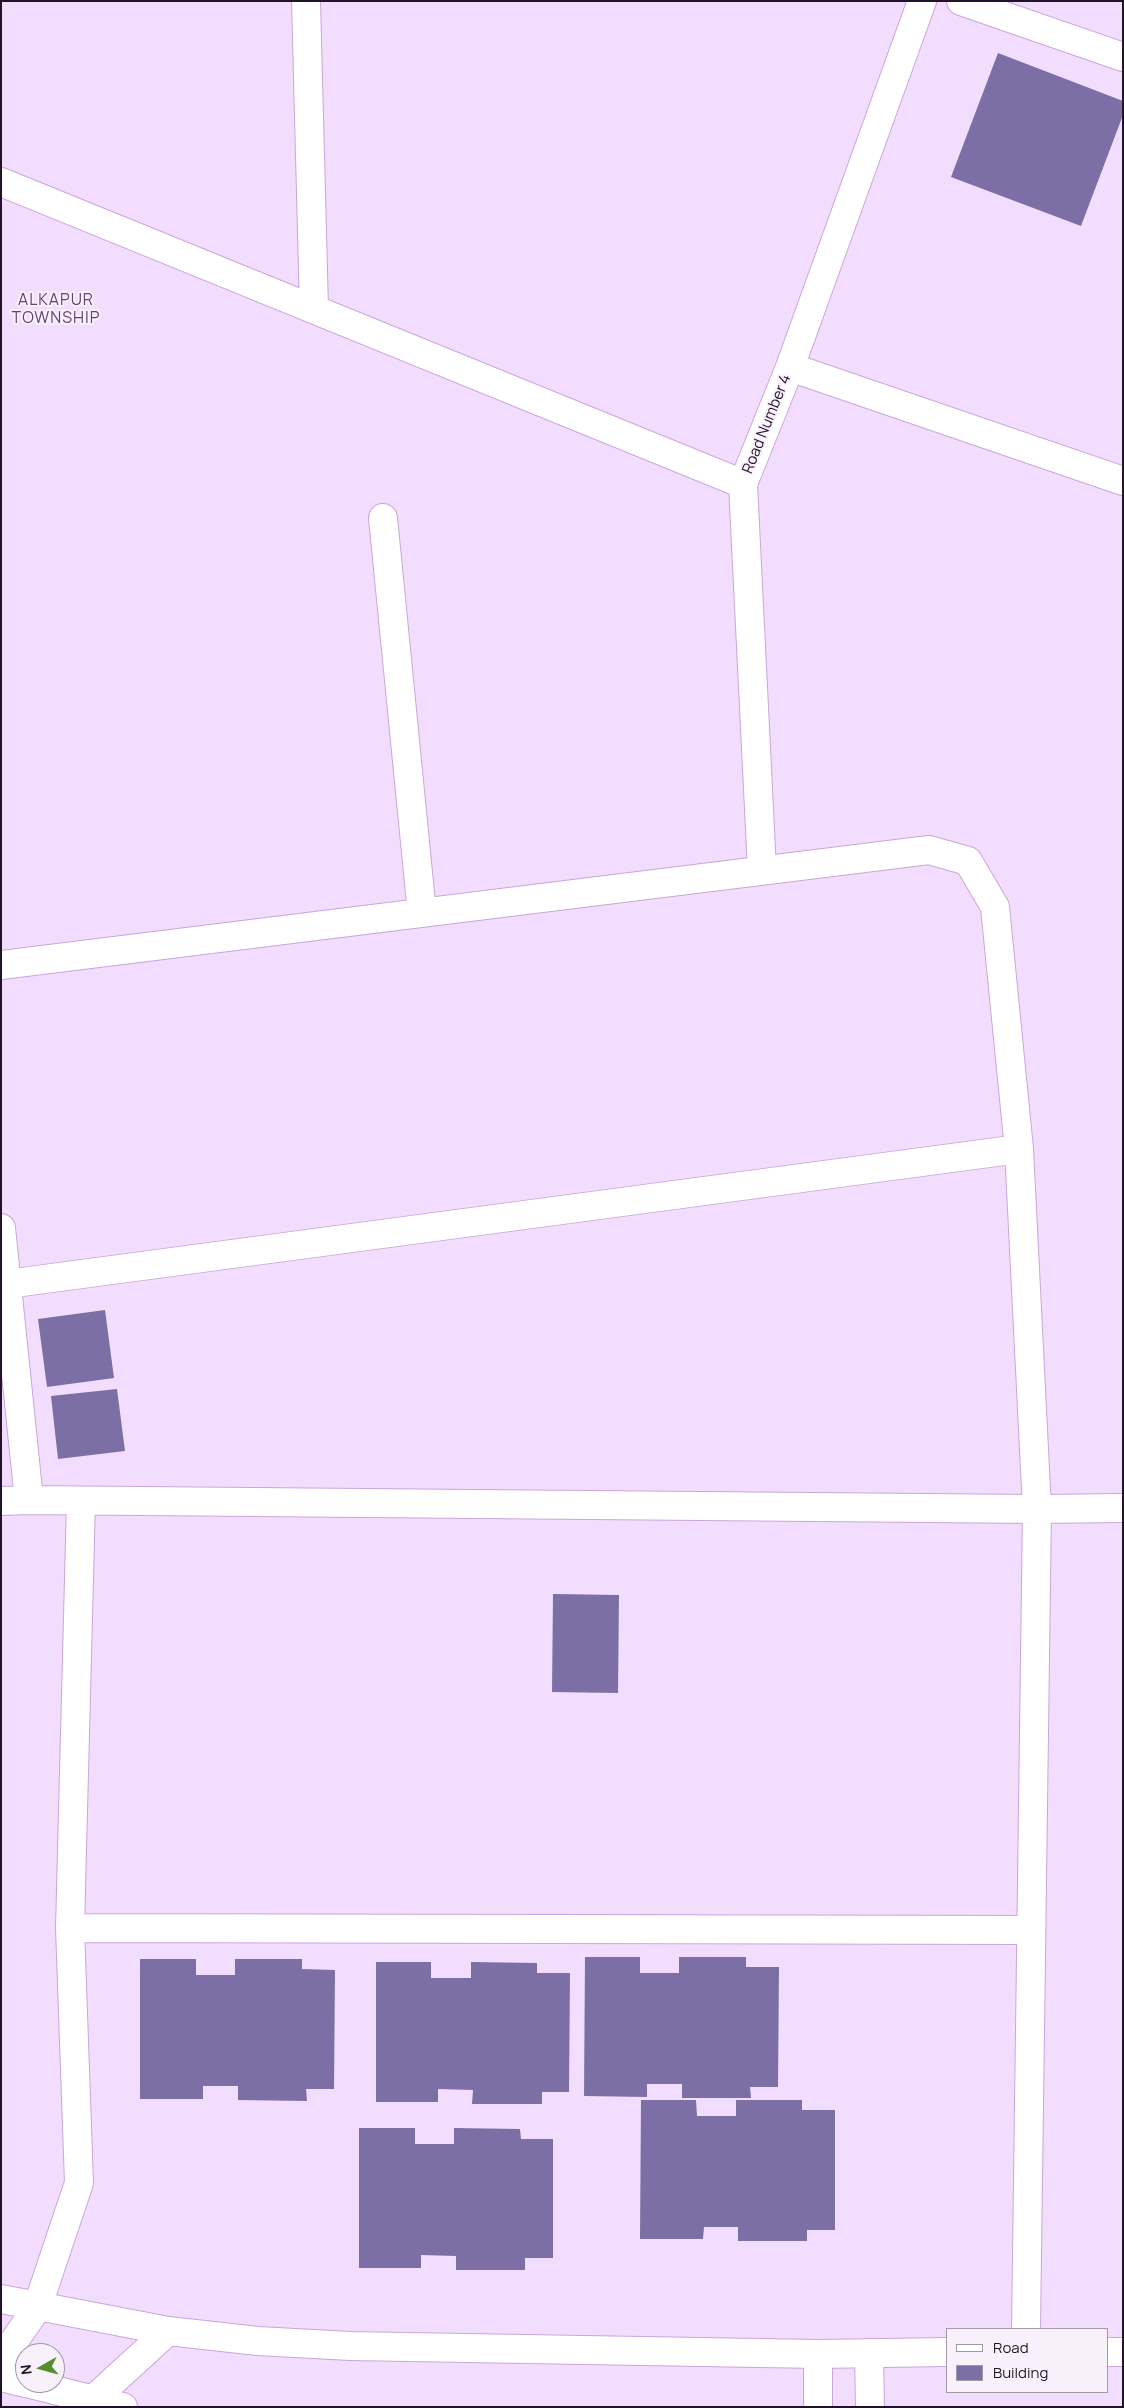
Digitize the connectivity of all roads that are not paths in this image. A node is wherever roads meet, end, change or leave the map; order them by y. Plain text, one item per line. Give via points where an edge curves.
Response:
1 (306, 1) edge
2 (922, 1) edge
3 (961, 1) edge
4 (1123, 57) edge
5 (1, 182) edge
6 (314, 309) junction
7 (790, 367) junction
8 (1123, 481) edge
9 (743, 484) junction
10 (383, 518) dead end
11 (762, 870) junction
12 (422, 913) junction
13 (1, 965) edge
14 (1019, 1149) junction
15 (1, 1228) edge
16 (7, 1284) junction
17 (29, 1500) junction
18 (81, 1501) junction
19 (1, 1502) edge
20 (1123, 1508) edge
21 (1037, 1509) junction
22 (70, 1928) junction
23 (1030, 1930) junction
24 (1, 2299) edge
25 (37, 2308) junction
26 (1026, 2328) edge
27 (168, 2331) junction
28 (946, 2352) edge
29 (1109, 2352) edge
30 (1123, 2352) edge
31 (869, 2353) junction
32 (818, 2354) junction
33 (1, 2360) edge
34 (1, 2377) edge
35 (15, 2380) edge
36 (58, 2393) edge
37 (89, 2403) edge
38 (122, 2407) edge
39 (818, 2407) edge
40 (870, 2407) edge

1 - 6 street
2 - 7 street, Road Number 4
3 - 4 street
5 - 6 street
6 - 9 street
7 - 8 street
7 - 9 street, Road Number 4
9 - 11 street, Road Number 4
10 - 12 street
11 - 12 street
11 - 14 street via 929,850 968,861 995,907
12 - 13 street
14 - 16 street
14 - 21 street
15 - 16 street
16 - 17 street
17 - 18 street
17 - 19 street
18 - 21 street
18 - 22 street
20 - 21 street
21 - 23 street
22 - 23 street
22 - 25 street via 79,2183
23 - 26 street
24 - 25 street
25 - 27 street
25 - 33 street
27 - 32 street via 258,2342 350,2346
27 - 37 street
28 - 31 street
29 - 30 street
31 - 32 street
31 - 40 street
32 - 39 street
34 - 35 street
36 - 37 street
37 - 38 street

